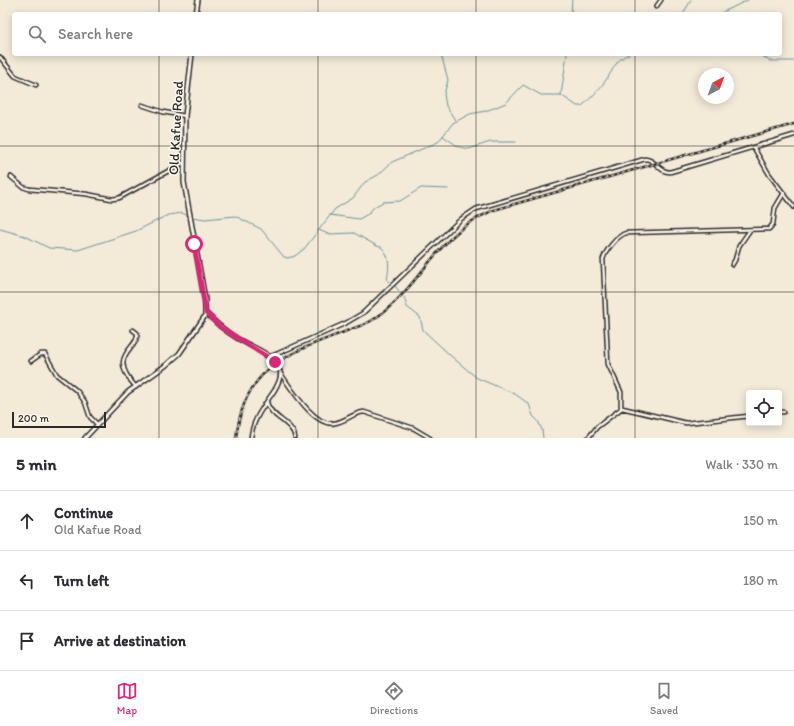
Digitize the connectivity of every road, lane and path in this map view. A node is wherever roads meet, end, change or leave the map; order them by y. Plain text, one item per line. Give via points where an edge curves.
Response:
1 (198, 0) edge
2 (661, 0) edge
3 (656, 7) dead end
4 (196, 12) edge
5 (192, 56) edge
6 (0, 57) edge
7 (36, 85) dead end
8 (142, 105) dead end
9 (185, 116) junction
10 (794, 135) edge
11 (754, 148) junction
12 (183, 162) junction
13 (11, 177) dead end
14 (784, 193) junction
15 (794, 207) edge
16 (750, 229) junction
17 (732, 265) dead end
18 (206, 313) junction
19 (133, 330) dead end
20 (270, 357) junction
21 (31, 361) dead end
22 (281, 374) junction
23 (136, 387) junction
24 (266, 402) junction
25 (621, 408) junction
26 (746, 416) edge
27 (97, 424) junction
28 (84, 438) edge
29 (251, 438) edge
30 (295, 438) edge
31 (430, 438) edge
32 (588, 438) edge

1 - 4 street
2 - 3 street
5 - 9 street, Old Kafue Road
6 - 7 street via 16,76
8 - 9 street
9 - 12 street, Old Kafue Road
10 - 11 street
11 - 14 street
11 - 20 street via 670,172 662,170 652,160 645,159 476,209 461,219 363,313 346,324
12 - 13 street via 122,197 112,199 29,189
12 - 18 street, Old Kafue Road via 184,182
14 - 15 street
14 - 16 street via 775,208 771,227 766,230
16 - 17 street via 739,246
16 - 25 street via 626,233 607,251 603,259 606,351 608,368 622,397
18 - 20 street via 230,334
18 - 23 street via 180,354
19 - 23 street via 137,333 137,338 126,350 124,359 125,374
20 - 22 street via 277,364
21 - 27 street via 45,354 57,375 85,402 90,417
22 - 24 street via 277,386
22 - 31 street via 295,395 324,422 334,424 364,412 413,428
23 - 27 street
24 - 29 street via 254,423
24 - 30 street via 274,414 293,431
25 - 26 street via 686,423
25 - 32 street via 597,427
27 - 28 street

